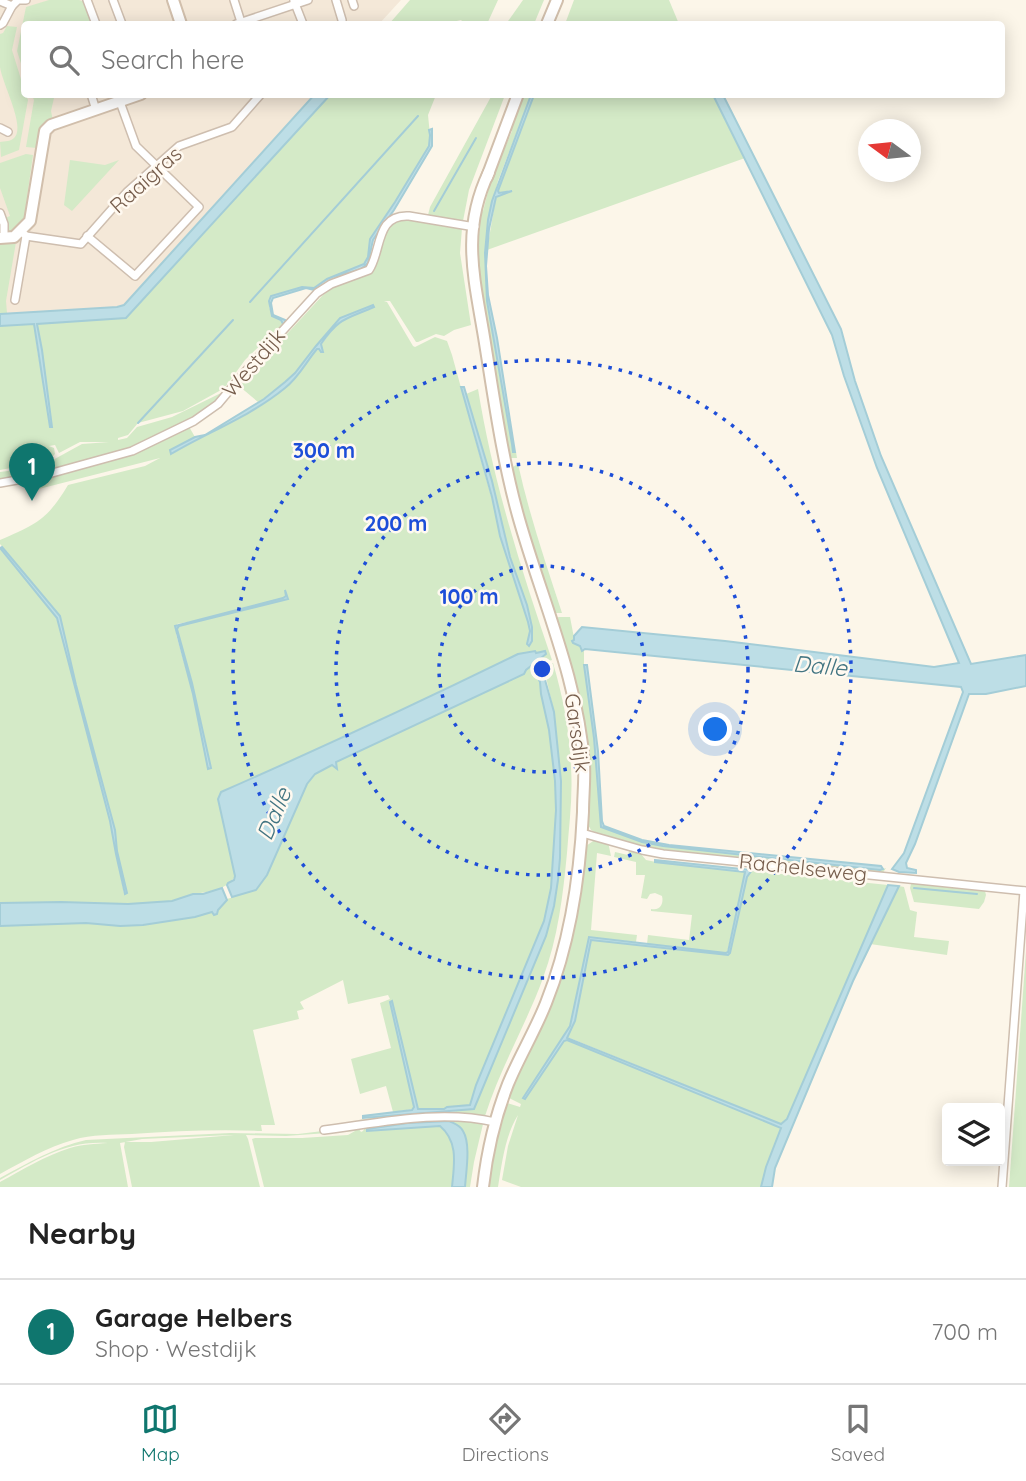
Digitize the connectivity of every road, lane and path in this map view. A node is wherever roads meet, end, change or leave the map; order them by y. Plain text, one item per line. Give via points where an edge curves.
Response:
1 (26, 0) edge
2 (87, 0) edge
3 (113, 0) edge
4 (173, 0) edge
5 (234, 0) edge
6 (308, 0) edge
7 (336, 0) edge
8 (557, 0) edge
9 (0, 1) edge
10 (295, 2) edge
11 (12, 6) junction
12 (342, 20) dead end
13 (95, 21) edge
14 (121, 21) edge
15 (180, 21) edge
16 (239, 21) edge
17 (244, 21) edge
18 (302, 21) edge
19 (548, 21) edge
20 (0, 24) edge
21 (92, 98) edge
22 (130, 98) edge
23 (257, 98) edge
24 (516, 98) edge
25 (120, 102) junction
26 (96, 110) junction
27 (0, 128) edge
28 (8, 132) dead end
29 (156, 167) junction
30 (0, 213) edge
31 (474, 226) junction
32 (24, 234) junction
33 (87, 236) junction
34 (2, 238) edge
35 (15, 300) dead end
36 (0, 483) edge
37 (582, 832) junction
38 (1025, 891) edge
39 (495, 1122) junction
40 (324, 1130) dead end
41 (483, 1187) edge
42 (1002, 1187) edge

1 - 11 street
2 - 13 street
3 - 14 street
4 - 15 main road
5 - 16 street
6 - 10 street
7 - 12 street
8 - 19 main road
9 - 11 street
10 - 17 street
10 - 18 street
11 - 20 street
21 - 26 street
22 - 25 main road
23 - 29 street, Raaigras via 232,127 180,146
24 - 31 main road
25 - 26 main road
25 - 29 street via 136,146
26 - 32 main road via 45,131
27 - 28 street
29 - 33 street, Raaigras
29 - 33 street via 198,206 135,276
30 - 34 street
31 - 36 street, Westdijk via 409,216 393,219 381,236 369,270 317,293 225,397 201,416 132,450
31 - 37 main road, Garsdijk via 471,250 505,467 581,736
32 - 33 street via 81,244
32 - 34 main road
32 - 35 street
37 - 38 street, Rachelseweg via 663,854
37 - 39 main road, Garsdijk via 563,953
38 - 42 street
39 - 40 street via 414,1118
39 - 41 main road, Garsdijk

